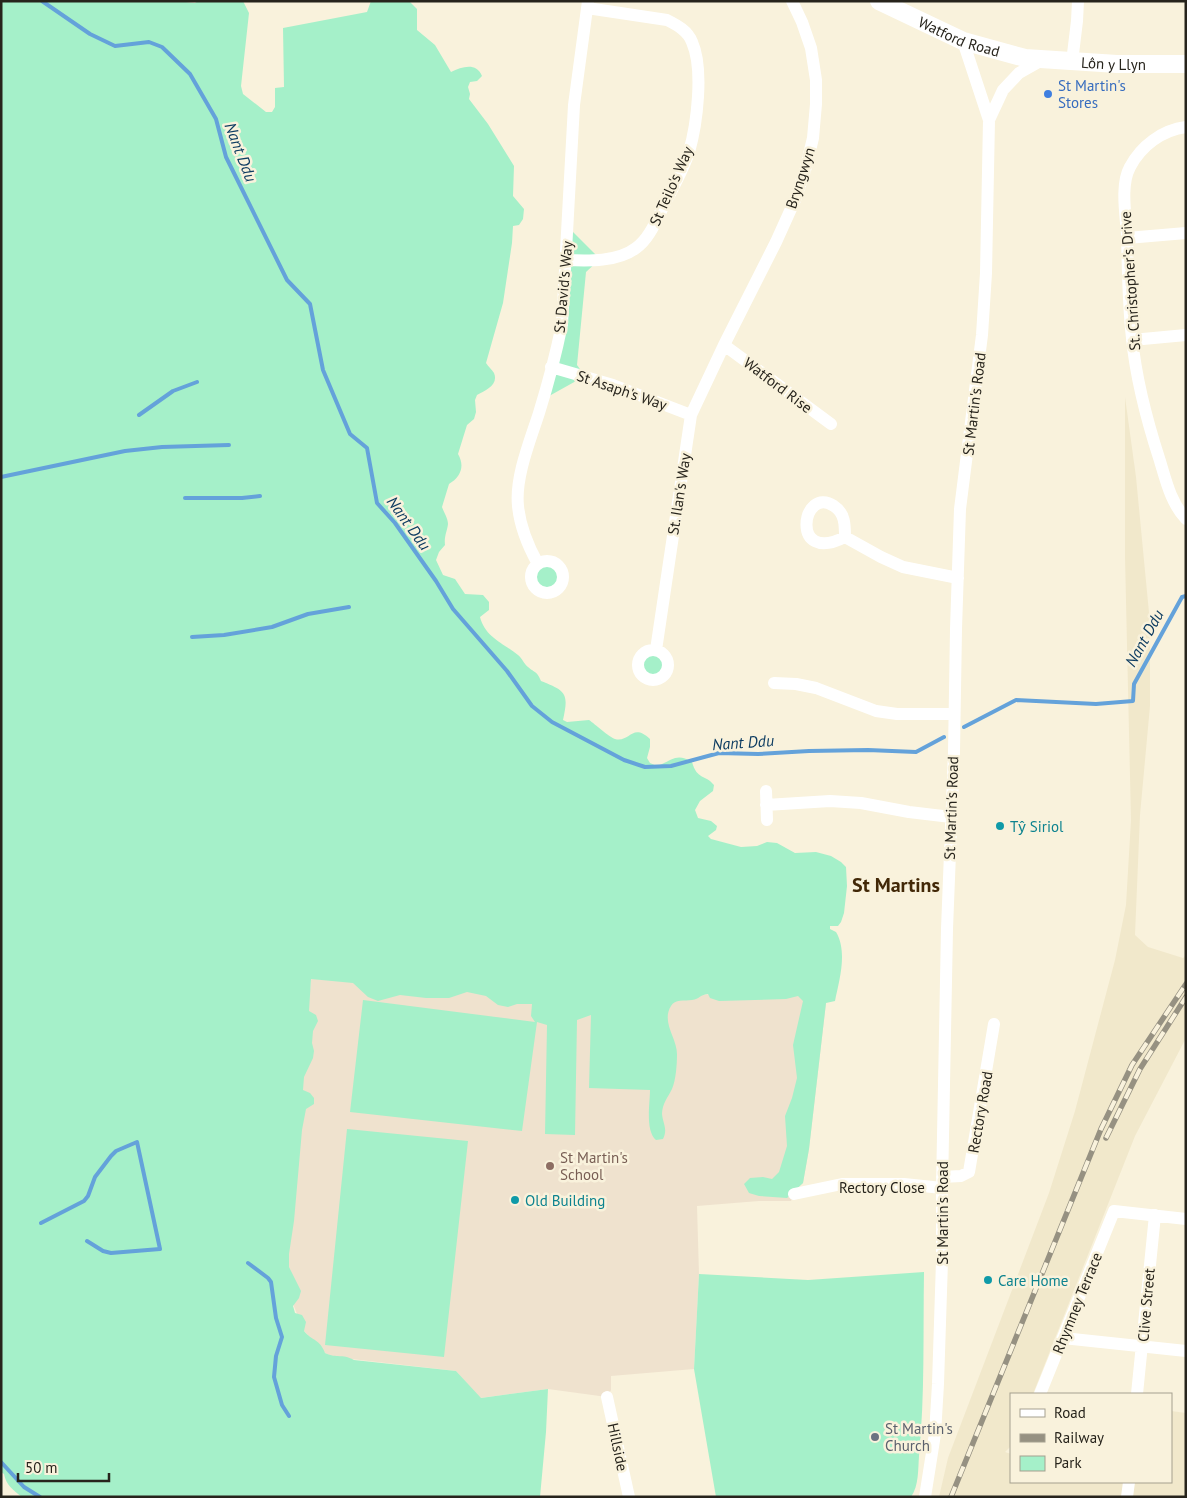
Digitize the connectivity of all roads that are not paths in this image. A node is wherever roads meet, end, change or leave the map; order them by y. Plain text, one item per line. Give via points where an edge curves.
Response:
1 (792, 1) edge
2 (879, 1) edge
3 (1078, 1) edge
4 (588, 5) edge
5 (963, 41) junction
6 (1042, 60) junction
7 (1072, 62) junction
8 (1186, 64) edge
9 (989, 120) junction
10 (1186, 126) edge
11 (1186, 233) edge
12 (1127, 238) junction
13 (566, 260) junction
14 (1186, 335) edge
15 (1132, 340) junction
16 (724, 345) junction
17 (551, 367) junction
18 (691, 415) junction
19 (831, 424) dead end
20 (1186, 519) edge
21 (845, 537) dead end
22 (538, 564) dead end
23 (958, 578) junction
24 (656, 650) dead end
25 (774, 683) dead end
26 (954, 714) junction
27 (766, 791) dead end
28 (766, 805) junction
29 (951, 817) junction
30 (767, 820) dead end
31 (994, 1024) dead end
32 (942, 1182) junction
33 (794, 1194) dead end
34 (1155, 1215) junction
35 (1186, 1219) edge
36 (1063, 1338) junction
37 (1142, 1346) junction
38 (1186, 1351) edge
39 (1040, 1393) edge
40 (1137, 1393) edge
41 (607, 1397) dead end
42 (1129, 1483) edge
43 (629, 1497) edge
44 (925, 1497) edge
45 (1127, 1497) edge

1 - 16 street, Bryngwyn via 811,48 816,80 813,138 795,200
2 - 5 street, Watford Road
3 - 7 street
4 - 13 street, St David's Way via 574,105
4 - 13 street, St Teilo's Way via 667,20 682,29 692,41 696,54 698,102 688,153 647,238 620,256
5 - 6 street, Watford Road
5 - 9 street, St Martin's Road
6 - 7 street, Lôn y Llyn
6 - 9 street, St Martin's Road via 1018,73 1003,90
7 - 8 street, Lôn y Llyn
9 - 23 street, St Martin's Road via 982,335 960,509
10 - 12 street, St. Christopher's Drive via 1172,128 1148,143 1129,168 1124,188
11 - 12 street
12 - 15 street, St. Christopher's Drive
13 - 17 street, St David's Way via 562,324
14 - 15 street
15 - 20 street, St. Christopher's Drive via 1141,393 1155,445 1170,493
16 - 18 street, St. Ilan's Way
16 - 19 street, Watford Rise
17 - 18 street, St Asaph's Way via 613,385
17 - 22 street, St David's Way via 519,484 521,524 528,547
18 - 24 street, St. Ilan's Way
21 - 23 street via 902,566
23 - 26 street, St Martin's Road
25 - 26 street via 816,688 876,711
26 - 29 street, St Martin's Road
27 - 28 street
28 - 29 street via 861,803
28 - 30 street
29 - 32 street, St Martin's Road
31 - 32 street, Rectory Road via 969,1172
32 - 33 street, Rectory Close via 842,1184
32 - 44 street, St Martin's Road via 938,1384 935,1434
34 - 35 street
34 - 36 street, Rhymney Terrace via 1114,1211
34 - 37 street, Clive Street
36 - 37 street
36 - 39 street, Rhymney Terrace
37 - 38 street
37 - 40 street, Clive Street
41 - 43 street, Hillside
42 - 45 street

